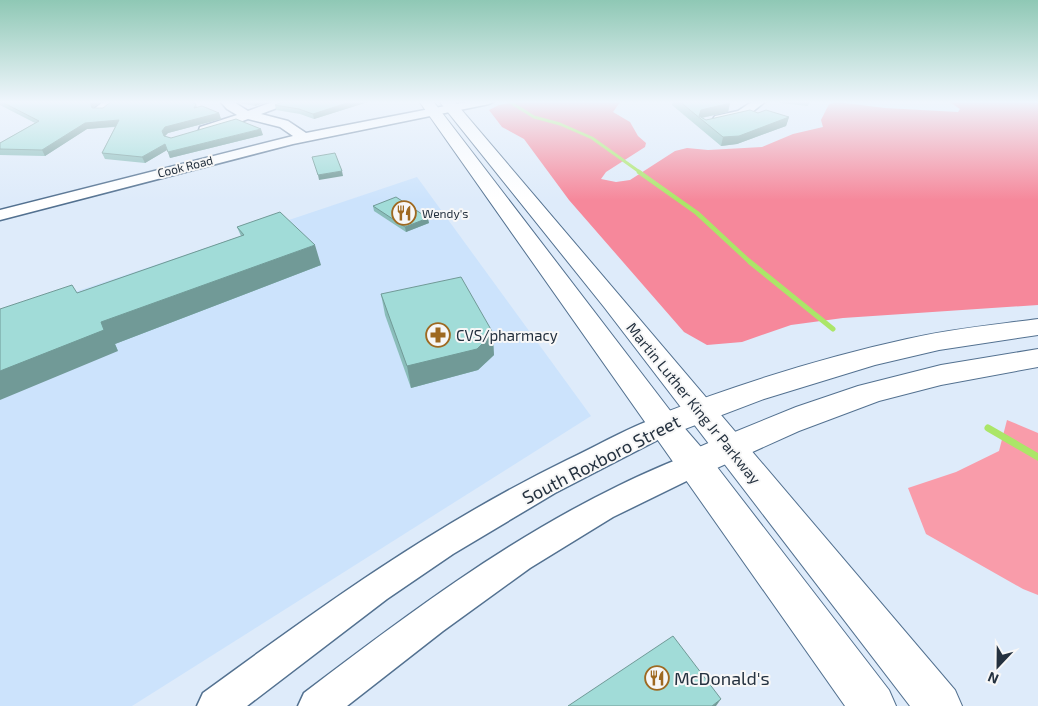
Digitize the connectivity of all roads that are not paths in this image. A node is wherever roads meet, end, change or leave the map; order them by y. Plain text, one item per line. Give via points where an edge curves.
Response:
1 (297, 134) edge
2 (320, 134) edge
3 (460, 134) edge
4 (465, 134) edge
5 (303, 138) junction
6 (0, 215) edge
7 (1038, 327) edge
8 (1038, 358) edge
9 (700, 410) junction
10 (664, 425) junction
11 (729, 447) junction
12 (694, 464) junction
13 (216, 706) edge
14 (317, 706) edge
15 (873, 706) edge
16 (939, 706) edge

1 - 5 street
2 - 5 street, Cook Road
3 - 10 main road
4 - 9 main road, Martin Luther King Jr Parkway
5 - 6 street, Cook Road
7 - 9 main road, South Roxboro Street via 908,348 821,370
8 - 11 main road via 972,368 847,400
9 - 10 main road, South Roxboro Street
9 - 11 main road, Martin Luther King Jr Parkway
10 - 12 main road
10 - 13 street, South Roxboro Street via 476,523 390,578
11 - 12 main road
11 - 16 main road, Martin Luther King Jr Parkway
12 - 14 street via 642,487 549,539 428,621
12 - 15 main road

